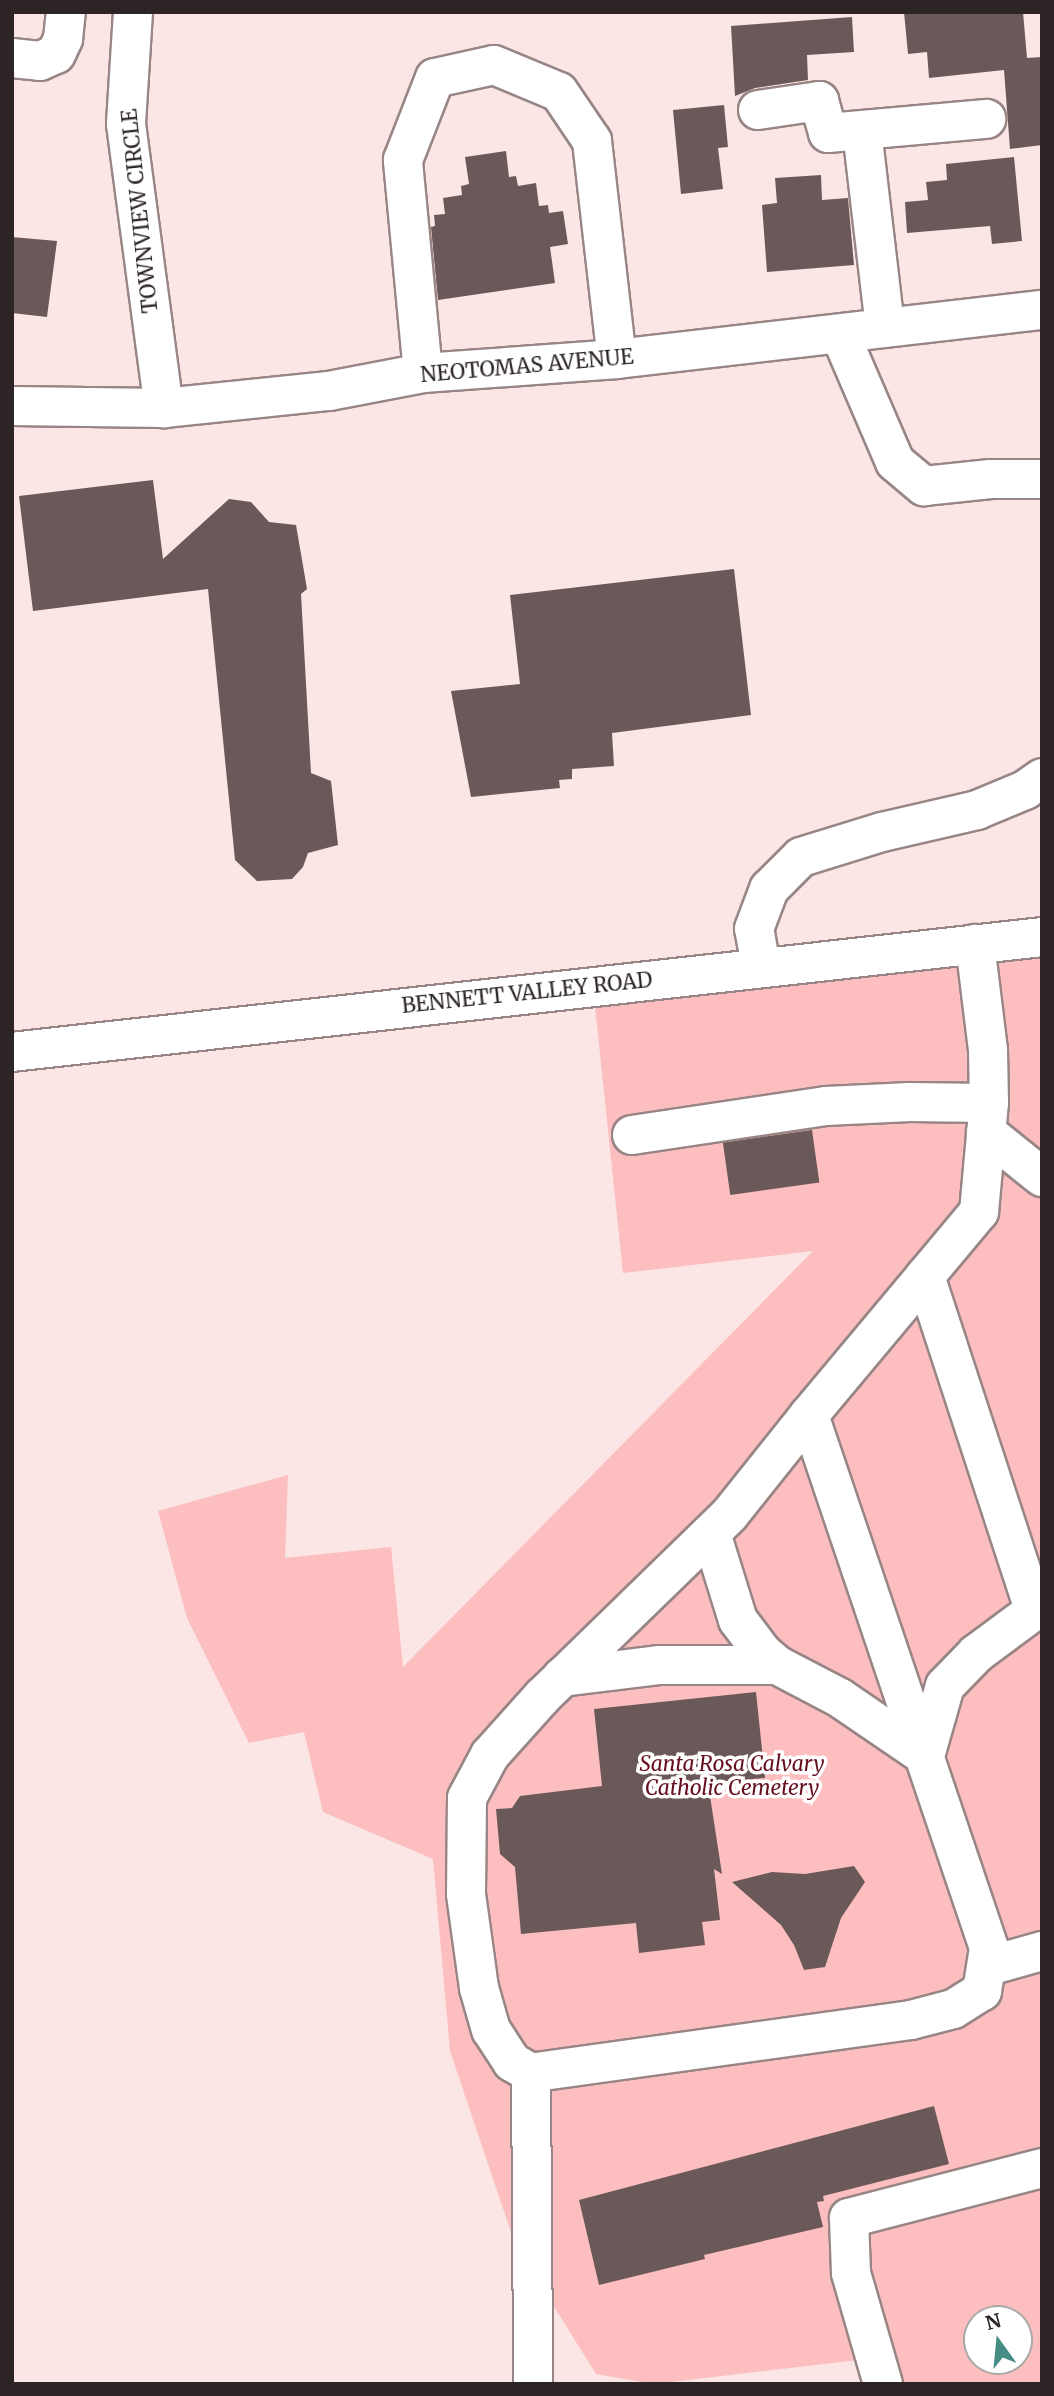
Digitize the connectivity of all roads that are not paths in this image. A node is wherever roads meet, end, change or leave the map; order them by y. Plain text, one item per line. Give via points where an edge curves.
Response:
1 (66, 12) edge
2 (133, 12) edge
3 (12, 58) edge
4 (758, 110) dead end
5 (986, 120) dead end
6 (862, 131) junction
7 (1042, 310) edge
8 (885, 326) junction
9 (840, 334) junction
10 (617, 359) junction
11 (423, 373) junction
12 (12, 406) edge
13 (164, 408) junction
14 (1042, 479) edge
15 (1042, 778) edge
16 (1042, 937) edge
17 (975, 944) junction
18 (761, 967) junction
19 (12, 1052) edge
20 (987, 1118) junction
21 (632, 1135) dead end
22 (1042, 1177) edge
23 (925, 1276) junction
24 (809, 1415) junction
25 (711, 1533) junction
26 (1038, 1607) edge
27 (777, 1665) junction
28 (562, 1677) junction
29 (925, 1756) junction
30 (1042, 1951) edge
31 (989, 1966) junction
32 (531, 2073) junction
33 (1042, 2168) edge
34 (533, 2384) edge
35 (883, 2384) edge

1 - 3 street via 56,54 40,61
2 - 13 street, TOWNVIEW CIRCLE via 126,124
4 - 6 street via 819,101 828,133
5 - 6 street
6 - 8 street
7 - 8 street, NEOTOMAS AVENUE
8 - 9 street, NEOTOMAS AVENUE
9 - 10 street, NEOTOMAS AVENUE
9 - 14 street via 895,462 923,486
10 - 11 street, NEOTOMAS AVENUE
10 - 11 street via 592,141 559,92 494,65 435,78 403,160
11 - 13 street, NEOTOMAS AVENUE via 328,391
12 - 13 street, NEOTOMAS AVENUE
15 - 18 street via 977,810 881,832 801,857 769,889 754,929
16 - 17 street, BENNETT VALLEY ROAD
17 - 18 street, BENNETT VALLEY ROAD
17 - 20 street via 988,1050
18 - 19 street, BENNETT VALLEY ROAD
20 - 21 street via 910,1102 826,1106
20 - 22 street
20 - 23 street via 979,1212
23 - 24 street
23 - 26 street
24 - 25 street
24 - 29 street
25 - 27 street via 738,1620
25 - 28 street
26 - 29 street via 975,1654 945,1686
27 - 28 street via 660,1665
27 - 29 street via 840,1698
28 - 32 street via 490,1755 467,1798 466,1894 479,1988 491,2030 512,2062
29 - 31 street via 989,1948
30 - 31 street
31 - 32 street via 982,1991 953,2010 911,2020
32 - 34 street
33 - 35 street via 849,2218 852,2273

